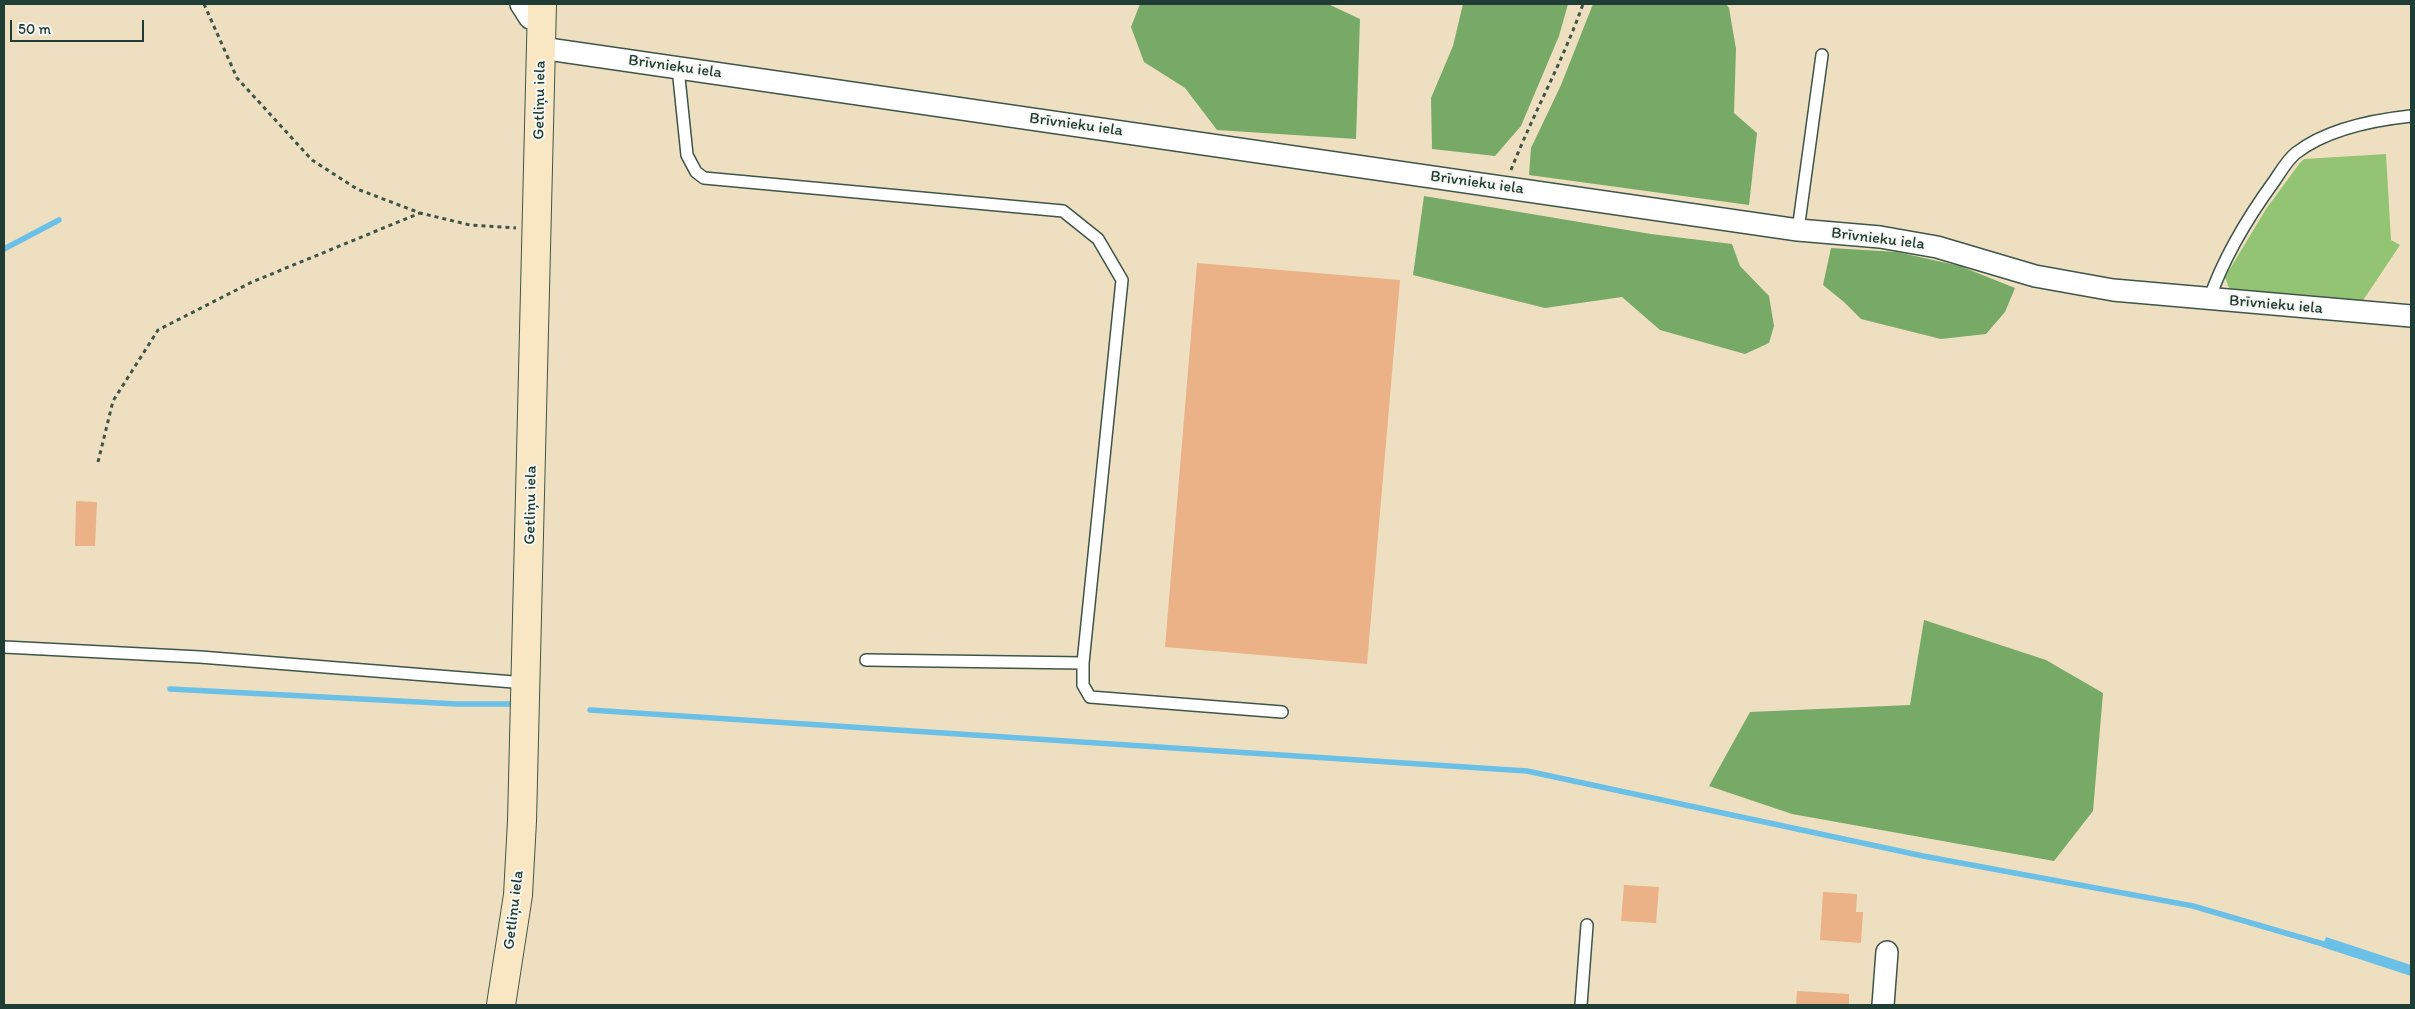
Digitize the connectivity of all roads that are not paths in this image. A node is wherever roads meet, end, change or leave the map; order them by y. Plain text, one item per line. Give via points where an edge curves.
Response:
1 (521, 4) edge
2 (541, 25) edge
3 (1822, 55) dead end
4 (678, 68) junction
5 (2411, 116) edge
6 (1798, 230) junction
7 (2209, 300) junction
8 (2411, 316) edge
9 (4, 647) edge
10 (866, 660) dead end
11 (1083, 663) junction
12 (527, 683) junction
13 (1282, 712) dead end
14 (1587, 925) dead end
15 (1887, 952) dead end
16 (501, 1005) edge
17 (1580, 1005) edge
18 (1883, 1005) edge

1 - 2 street via 530,18
2 - 4 street, Brīvnieku iela
2 - 12 street, Getliņu iela
3 - 6 lane
4 - 6 street, Brīvnieku iela
4 - 11 lane via 687,155 696,172 704,178 1063,210 1098,239 1122,280
5 - 7 lane via 2323,136 2294,154 2248,216 2218,274
6 - 7 street, Brīvnieku iela via 1880,237 1937,247 2034,276 2113,290
7 - 8 street, Brīvnieku iela
9 - 12 lane via 200,657
10 - 11 lane
11 - 13 lane via 1083,685 1090,697
12 - 16 street, Getliņu iela via 518,895
14 - 17 lane
15 - 18 street

